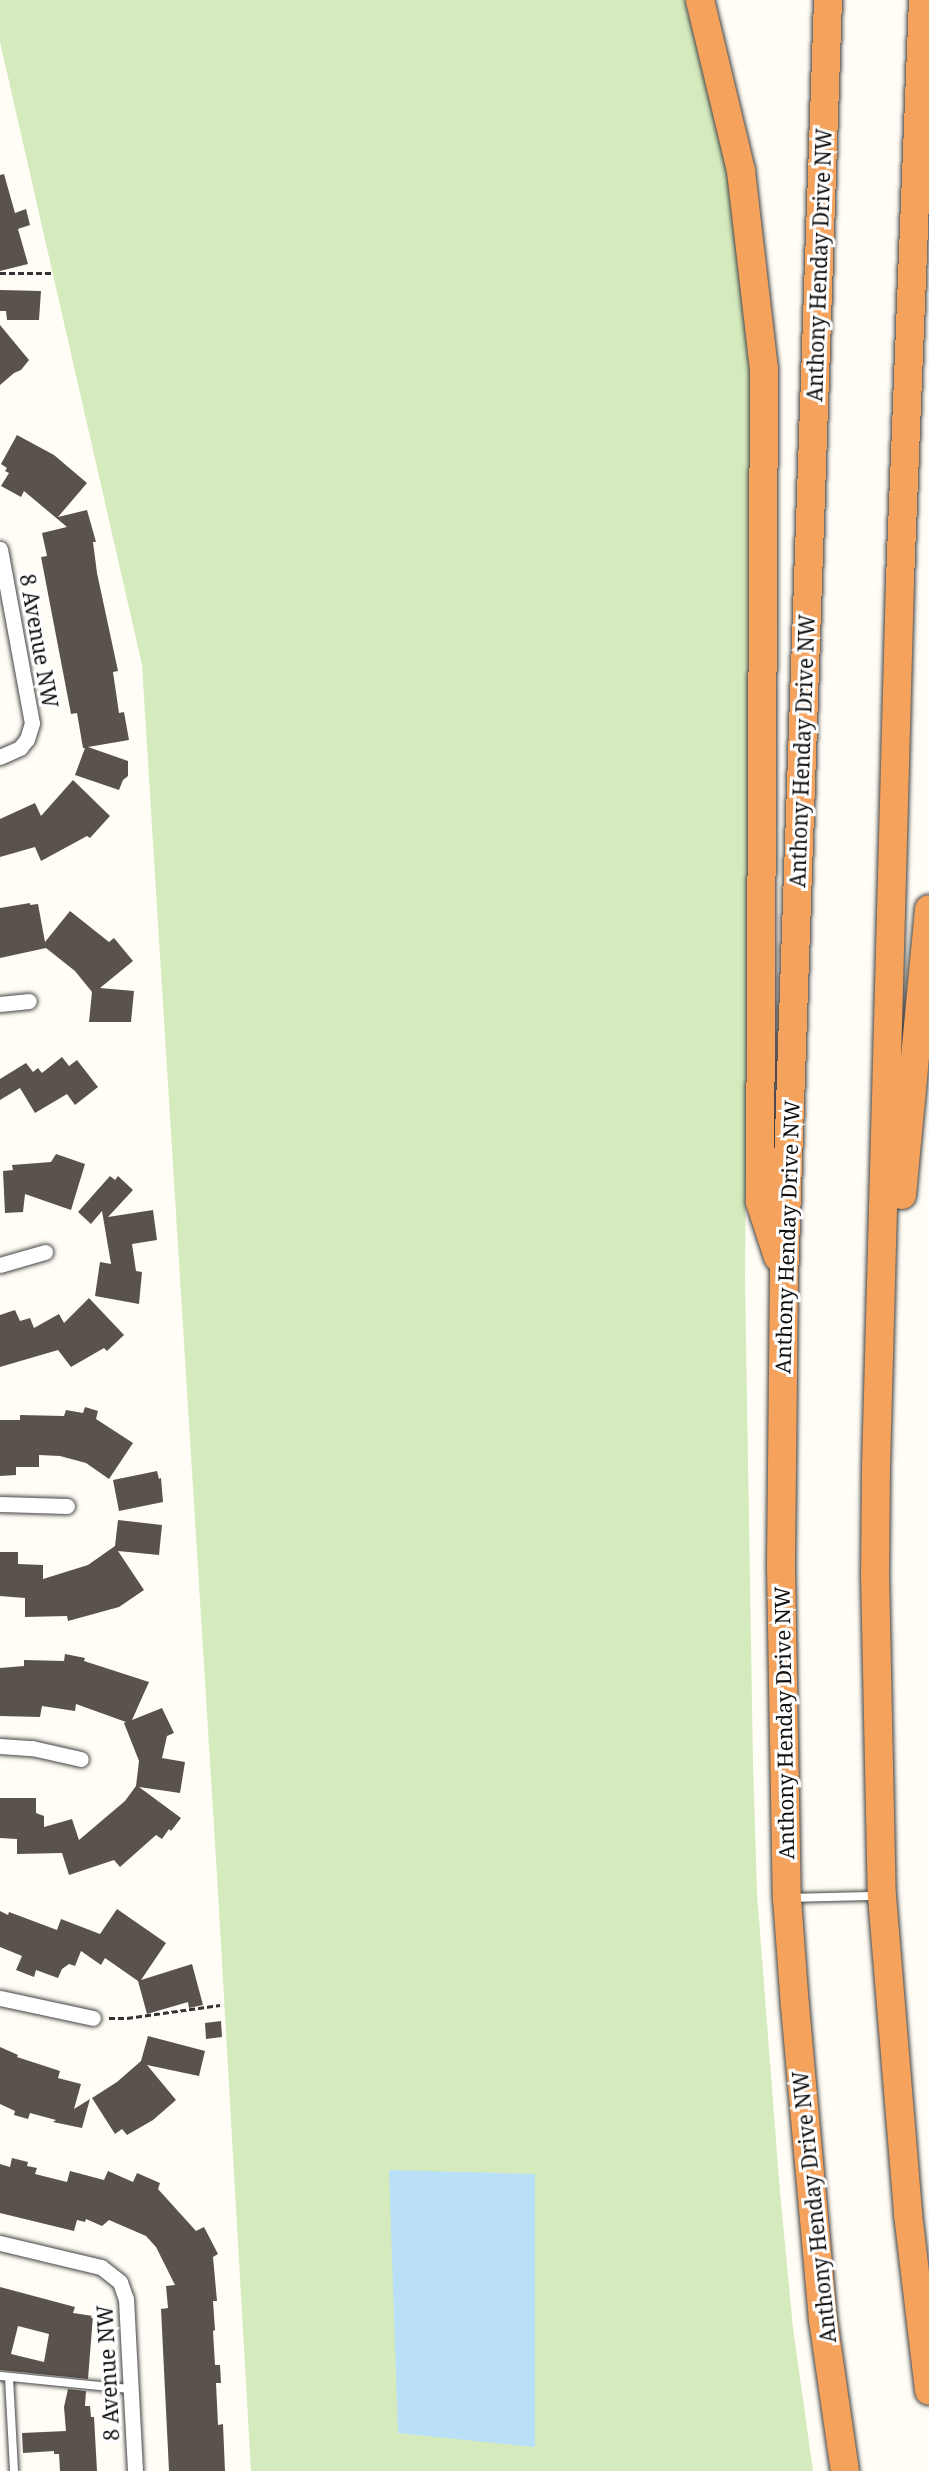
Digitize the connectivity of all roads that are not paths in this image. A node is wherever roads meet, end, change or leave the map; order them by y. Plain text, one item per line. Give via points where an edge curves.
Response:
1 (700, 0) edge
2 (828, 0) edge
3 (923, 0) edge
4 (0, 549) edge
5 (0, 757) edge
6 (929, 909) edge
7 (29, 1001) dead end
8 (0, 1004) edge
9 (45, 1252) dead end
10 (0, 1265) edge
11 (784, 1276) junction
12 (876, 1466) junction
13 (0, 1504) edge
14 (67, 1506) dead end
15 (0, 1746) edge
16 (81, 1759) dead end
17 (882, 1896) junction
18 (787, 1898) junction
19 (0, 1998) edge
20 (93, 2018) road end
21 (0, 2243) edge
22 (0, 2376) edge
23 (9, 2378) junction
24 (130, 2389) junction
25 (929, 2391) edge
26 (14, 2471) edge
27 (135, 2471) edge
28 (845, 2471) edge

1 - 11 highway via 741,171 764,369 760,1202
2 - 11 highway, Anthony Henday Drive NW
3 - 12 highway via 900,580
4 - 5 street, 8 Avenue NW via 32,714 27,740 14,752
6 - 12 highway
7 - 8 street
9 - 10 street
11 - 18 highway, Anthony Henday Drive NW via 780,1568
12 - 17 highway
13 - 14 street
15 - 16 street via 32,1748
17 - 18 lane
17 - 25 highway via 907,2203
18 - 28 highway, Anthony Henday Drive NW via 810,2185
19 - 20 street
21 - 24 street, 8 Avenue NW via 91,2264 115,2276 126,2299
22 - 23 lane
23 - 24 lane
23 - 26 lane
24 - 27 street, 8 Avenue NW

